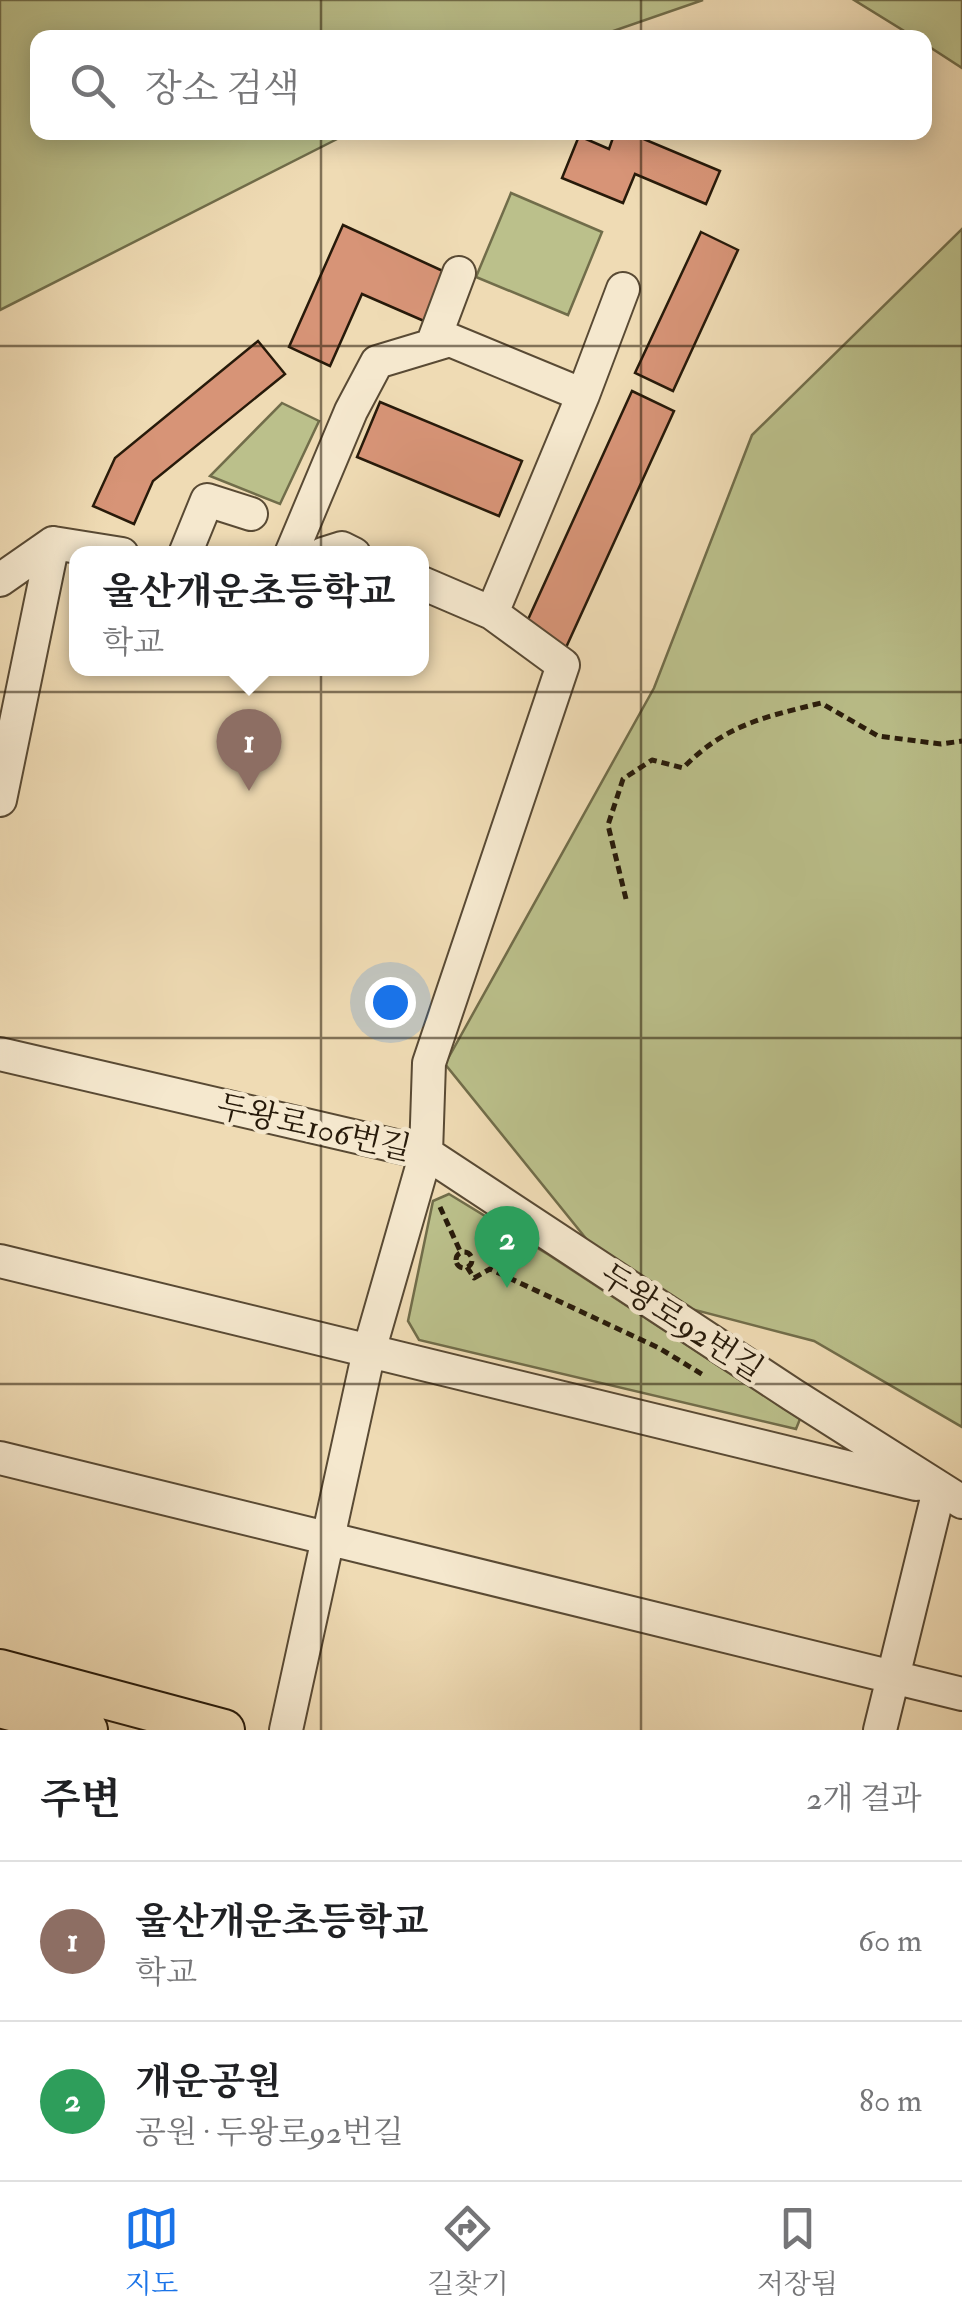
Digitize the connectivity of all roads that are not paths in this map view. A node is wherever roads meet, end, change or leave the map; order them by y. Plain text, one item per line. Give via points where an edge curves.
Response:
1 (459, 274) dead end
2 (624, 289) dead end
3 (432, 345) junction
4 (583, 395) junction
5 (250, 514) dead end
6 (53, 543) junction
7 (72, 546) edge
8 (188, 546) edge
9 (294, 546) edge
10 (0, 580) edge
11 (429, 586) edge
12 (492, 613) junction
13 (0, 800) edge
14 (0, 1054) edge
15 (426, 1153) junction
16 (0, 1262) edge
17 (369, 1351) junction
18 (0, 1458) edge
19 (951, 1496) edge
20 (326, 1538) junction
21 (0, 1670) edge
22 (891, 1678) junction
23 (962, 1694) edge
24 (0, 1706) edge
25 (87, 1730) edge
26 (224, 1730) edge
27 (286, 1730) edge
28 (880, 1730) edge

1 - 3 street
2 - 4 street
3 - 4 street via 450,340
3 - 9 street via 377,362
4 - 12 street
5 - 8 street via 207,500
6 - 7 street
6 - 10 street
6 - 13 street
11 - 12 street
12 - 15 street via 562,665 429,1063
14 - 15 street, 두왕로106번길
15 - 17 street, 두왕로106번길
15 - 19 street, 두왕로92번길
16 - 17 street
17 - 19 street
17 - 20 street, 두왕로106번길
18 - 20 street
19 - 22 street
20 - 22 street
20 - 27 street, 두왕로106번길
21 - 26 main road
22 - 23 street
22 - 28 street
24 - 25 main road

